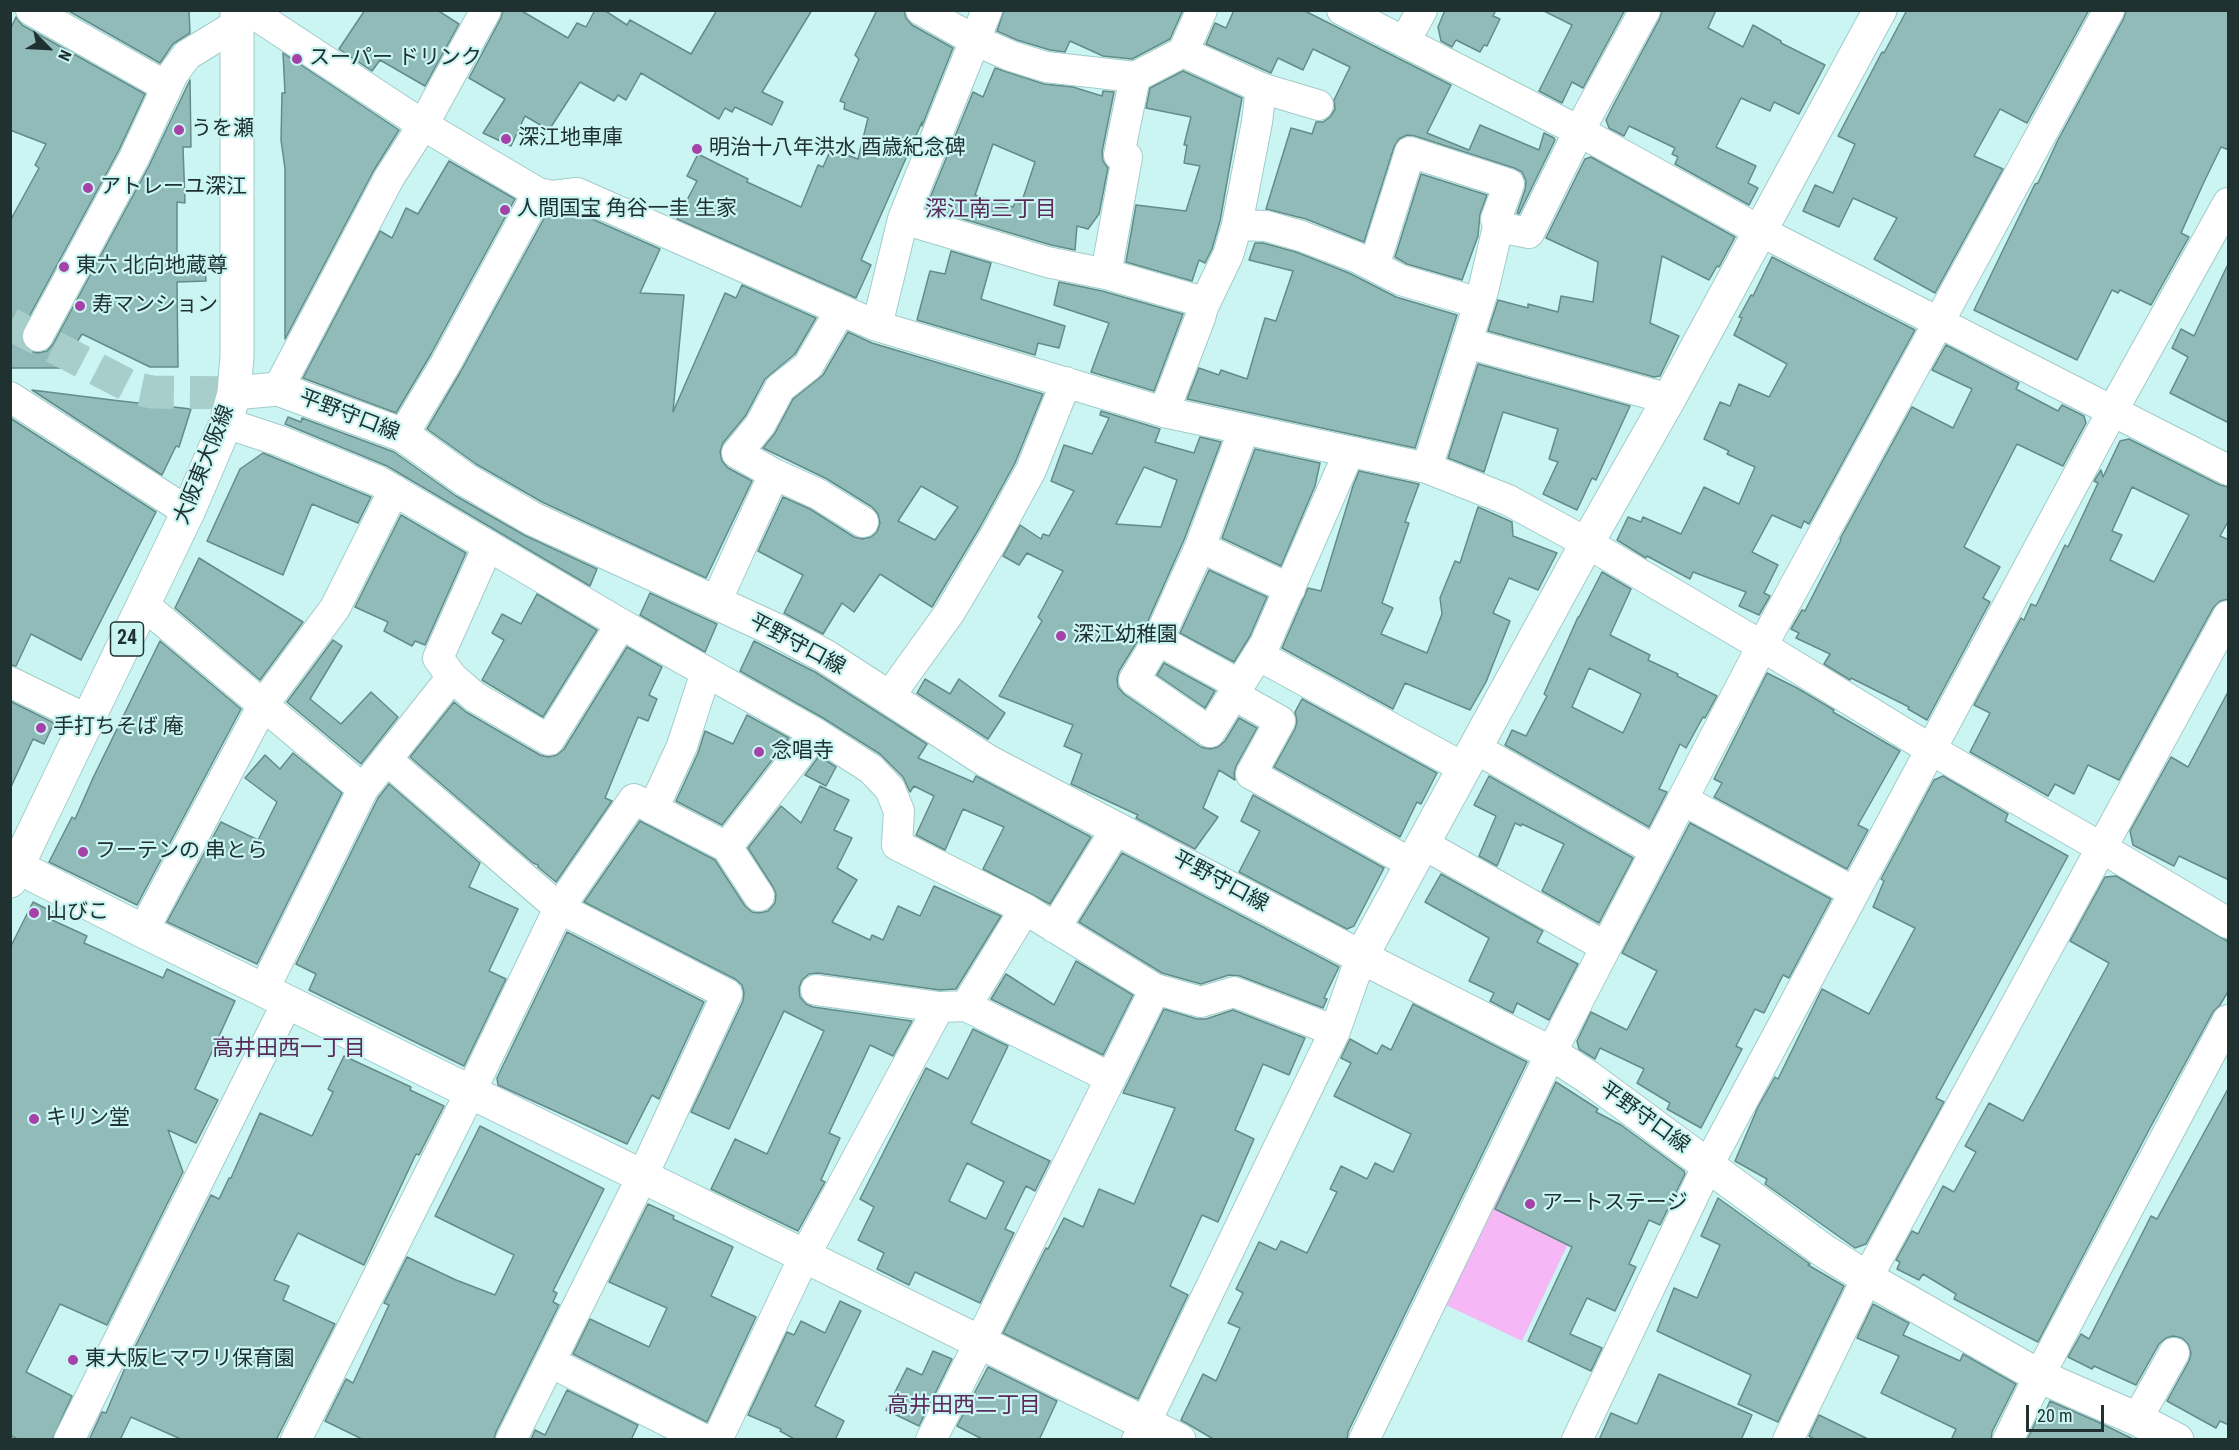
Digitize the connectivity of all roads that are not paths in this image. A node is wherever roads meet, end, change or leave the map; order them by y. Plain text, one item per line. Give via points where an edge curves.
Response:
1 (31, 10) edge
2 (486, 10) edge
3 (921, 10) edge
4 (987, 10) edge
5 (1202, 10) edge
6 (1342, 10) edge
7 (1422, 10) edge
8 (1645, 10) edge
9 (1880, 10) edge
10 (2109, 10) edge
11 (240, 15) edge
12 (974, 40) junction
13 (1405, 41) junction
14 (1183, 52) junction
15 (1135, 77) junction
16 (167, 87) junction
17 (1261, 88) junction
18 (1318, 105) dead end
19 (423, 125) junction
20 (1579, 131) junction
21 (538, 193) junction
22 (2229, 203) edge
23 (903, 219) junction
24 (1238, 225) junction
25 (1498, 227) junction
26 (1760, 231) junction
27 (1374, 266) junction
28 (1106, 274) junction
29 (1479, 303) junction
30 (1203, 307) junction
31 (840, 311) junction
32 (1940, 323) junction
33 (877, 326) junction
34 (38, 336) dead end
35 (1467, 343) junction
36 (1066, 382) junction
37 (279, 389) junction
38 (10, 397) edge
39 (1669, 399) junction
40 (230, 408) junction
41 (2113, 410) junction
42 (1164, 412) junction
43 (1244, 429) junction
44 (403, 435) junction
45 (1349, 452) junction
46 (1427, 468) junction
47 (2229, 470) edge
48 (774, 474) junction
49 (394, 490) junction
50 (188, 512) junction
51 (863, 522) dead end
52 (1587, 543) junction
53 (488, 546) junction
54 (1200, 547) junction
55 (1290, 589) junction
56 (715, 604) junction
57 (144, 605) junction
58 (2229, 616) edge
59 (621, 624) junction
60 (1158, 640) junction
61 (1762, 646) junction
62 (1258, 655) junction
63 (706, 672) junction
64 (452, 677) junction
65 (10, 682) edge
66 (1237, 690) junction
67 (888, 698) junction
68 (263, 705) junction
69 (88, 720) junction
70 (815, 733) junction
71 (1930, 750) junction
72 (1470, 758) junction
73 (387, 760) junction
74 (363, 789) junction
75 (1683, 800) junction
76 (653, 809) junction
77 (1117, 828) junction
78 (727, 847) junction
79 (2102, 848) junction
80 (1656, 851) junction
81 (1417, 854) junction
82 (13, 871) edge
83 (1854, 891) junction
84 (759, 896) dead end
85 (560, 908) junction
86 (1025, 909) junction
87 (2229, 923) edge
88 (1055, 928) junction
89 (143, 931) junction
90 (1606, 947) junction
91 (1361, 957) junction
92 (1155, 989) junction
93 (816, 990) dead end
94 (276, 995) junction
95 (952, 1006) junction
96 (2229, 1020) edge
97 (1335, 1031) junction
98 (1551, 1053) junction
99 (1111, 1078) junction
100 (471, 1091) junction
101 (1708, 1165) junction
102 (643, 1175) junction
103 (805, 1256) junction
104 (1867, 1278) junction
105 (980, 1341) junction
106 (2174, 1353) dead end
107 (549, 1362) junction
108 (2039, 1376) junction
109 (2137, 1419) junction
110 (1141, 1431) edge
111 (69, 1440) edge
112 (296, 1440) edge
113 (511, 1440) edge
114 (705, 1440) edge
115 (717, 1440) edge
116 (931, 1440) edge
117 (1179, 1440) edge
118 (1364, 1440) edge
119 (1577, 1440) edge
120 (1788, 1440) edge
121 (2008, 1440) edge
122 (2177, 1440) edge

1 - 16 street
2 - 19 street
3 - 12 street
4 - 12 street
5 - 14 street
6 - 13 street
7 - 13 street
8 - 20 street
9 - 26 main road
10 - 32 street
11 - 16 street via 187,55
11 - 19 street
11 - 40 main road, 大阪東大阪線 / 24 via 237,332
12 - 15 street via 1046,67
12 - 23 street
13 - 20 street
14 - 15 street
14 - 17 street
15 - 28 street via 1119,154 1127,157
16 - 34 street via 134,158
17 - 18 street
17 - 24 street
19 - 21 street
19 - 37 street via 389,178
20 - 25 street via 1529,233
20 - 26 street
21 - 31 street via 577,193
21 - 44 street
22 - 41 street
23 - 28 street via 1047,262
23 - 33 street
24 - 27 street via 1266,226 1301,236
24 - 30 street
25 - 27 street via 1496,219 1509,184 1410,152
25 - 29 street
26 - 32 street
26 - 39 main road
27 - 29 street via 1401,280
28 - 30 street via 1193,299
29 - 35 street
30 - 42 street
31 - 33 street
31 - 48 street via 808,366 780,388 737,453
32 - 41 street
32 - 61 street
33 - 36 street
35 - 39 street
35 - 46 street
36 - 42 street
36 - 67 street via 1031,470 994,536 950,612
37 - 40 main road, 平野守口線
37 - 44 main road, 平野守口線
38 - 50 street
39 - 52 main road
40 - 49 street
40 - 50 main road, 大阪東大阪線 / 24
41 - 47 street
41 - 71 street
42 - 43 street
43 - 45 street
43 - 54 street
44 - 56 main road, 平野守口線 via 466,480 533,519
45 - 46 street
45 - 55 street
46 - 52 street via 1508,500
48 - 51 street via 818,494
48 - 56 street
49 - 53 street
49 - 68 street via 335,608
50 - 57 main road, 大阪東大阪線 / 24
52 - 61 street
52 - 72 main road
53 - 59 street
53 - 64 street via 438,657
54 - 55 street
54 - 60 street
55 - 62 street
56 - 67 main road, 平野守口線 via 825,656
57 - 68 street
57 - 69 main road, 大阪東大阪線 / 24
58 - 79 street
59 - 63 street
59 - 64 street via 549,740 475,697
60 - 66 street
60 - 66 street via 1134,680 1210,732
61 - 71 street
61 - 75 street
62 - 66 street
62 - 72 street
63 - 70 street
63 - 76 street via 682,746
64 - 73 street
65 - 69 street
66 - 81 street via 1280,721 1251,774
67 - 77 main road, 平野守口線 via 987,761
68 - 74 street
68 - 89 street
69 - 82 main road, 大阪東大阪線 / 24
70 - 78 street
70 - 86 street via 871,769 890,789 899,810 897,845
71 - 79 street
71 - 83 street
72 - 80 street
72 - 81 main road
73 - 74 street
73 - 85 street
74 - 94 street
75 - 80 street
75 - 83 street
76 - 78 street
76 - 85 street via 634,799
77 - 88 street
77 - 91 main road, 平野守口線
78 - 84 street
79 - 87 street
79 - 104 street
80 - 90 street
81 - 90 street
81 - 91 main road
82 - 89 main road
83 - 101 street
85 - 100 street
85 - 102 street via 727,994
86 - 88 street
86 - 95 street
88 - 92 street
89 - 94 main road
90 - 98 street
91 - 97 street
91 - 98 main road, 平野守口線
92 - 97 street via 1201,1002 1234,992
92 - 99 street
93 - 95 street
94 - 100 main road
94 - 111 street
95 - 99 street
95 - 103 street
96 - 108 street
97 - 110 street
98 - 101 main road, 平野守口線
98 - 118 street
99 - 105 street
100 - 102 main road
100 - 112 street
101 - 104 main road, 平野守口線
101 - 119 street
102 - 103 main road
102 - 107 street
103 - 105 main road
103 - 115 street
104 - 108 main road, 平野守口線
104 - 120 street
105 - 110 main road
105 - 116 street
106 - 109 street
107 - 113 street
107 - 114 street
108 - 109 main road, 平野守口線
108 - 121 street
109 - 122 main road, 平野守口線
110 - 117 main road

